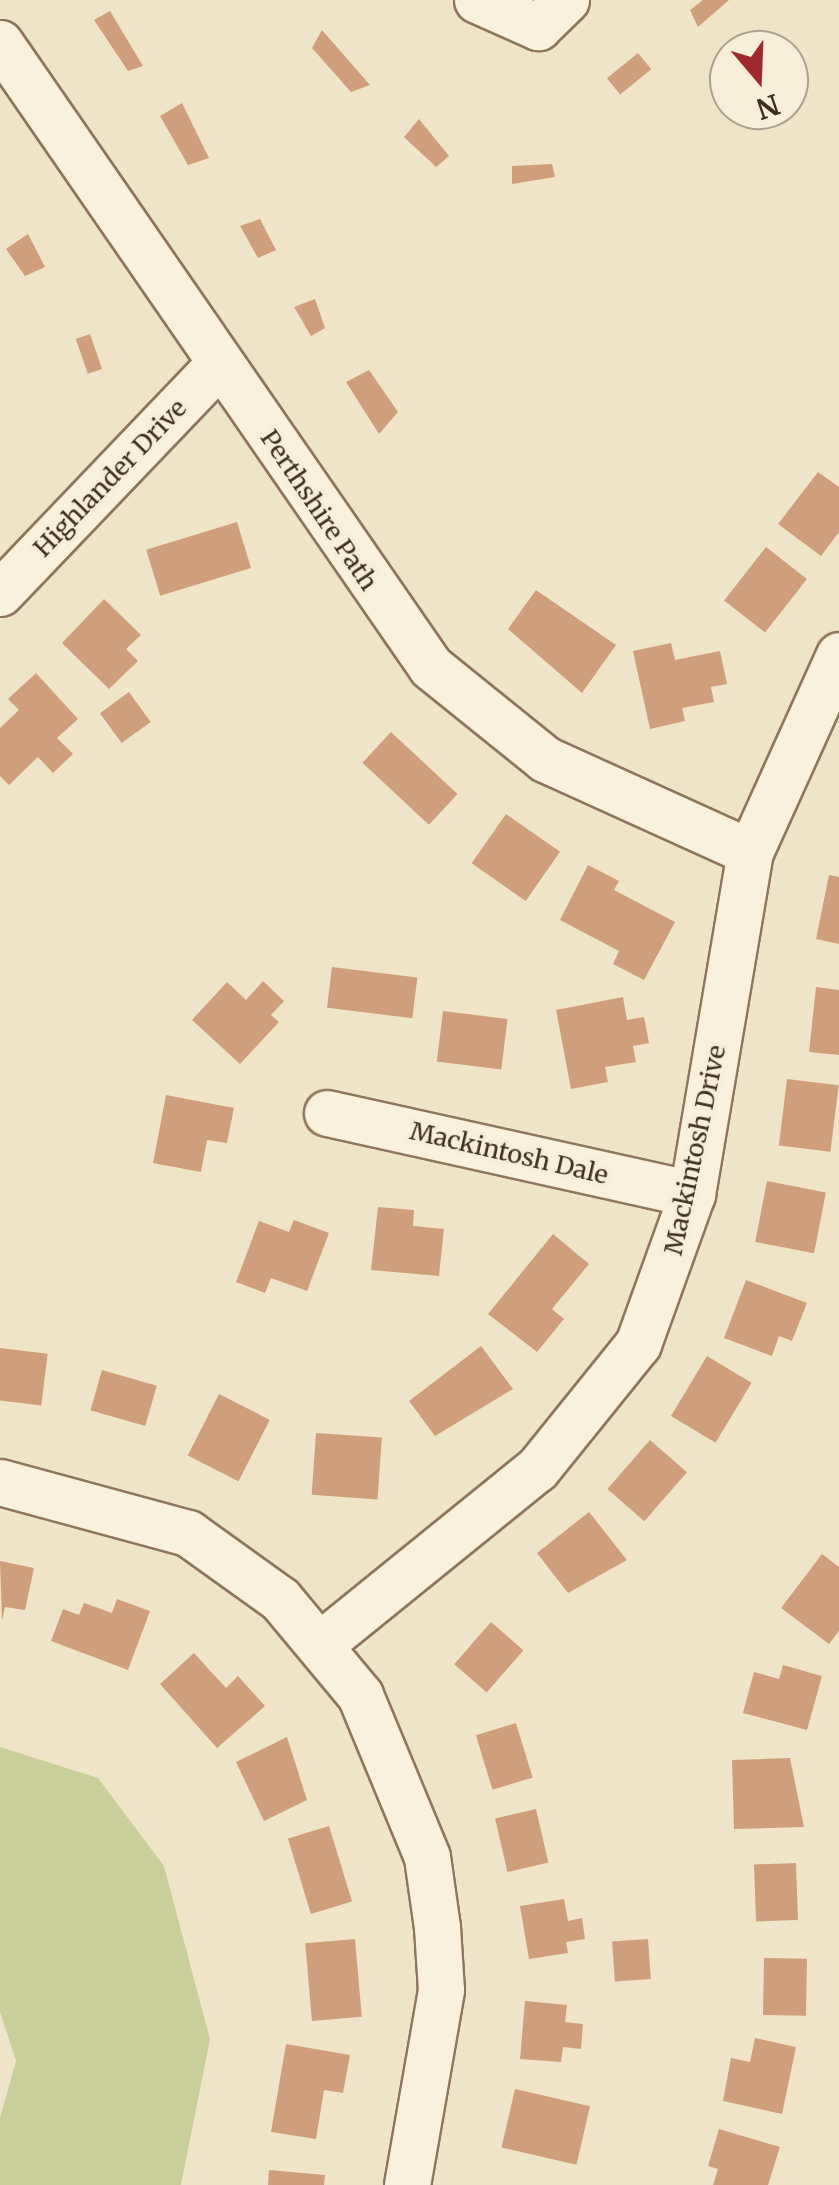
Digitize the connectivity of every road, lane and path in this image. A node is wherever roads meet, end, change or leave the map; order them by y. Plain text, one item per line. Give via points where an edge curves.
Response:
1 (477, 0) edge
2 (566, 0) edge
3 (0, 42) edge
4 (220, 363) junction
5 (0, 594) edge
6 (839, 655) edge
7 (750, 852) junction
8 (327, 1112) dead end
9 (692, 1194) junction
10 (0, 1482) edge
11 (323, 1642) junction
12 (408, 2185) edge

1 - 2 street via 538,28
3 - 4 street, Perthshire Path
4 - 5 street, Highlander Drive
4 - 7 street, Perthshire Path via 392,620 483,716 612,796
6 - 7 street, Mackintosh Drive
7 - 9 street, Mackintosh Drive
8 - 9 street, Mackintosh Dale
9 - 11 street, Mackintosh Drive via 638,1344 592,1410 537,1468
10 - 11 street via 188,1533
11 - 12 street via 385,1744 427,1857 441,1990

